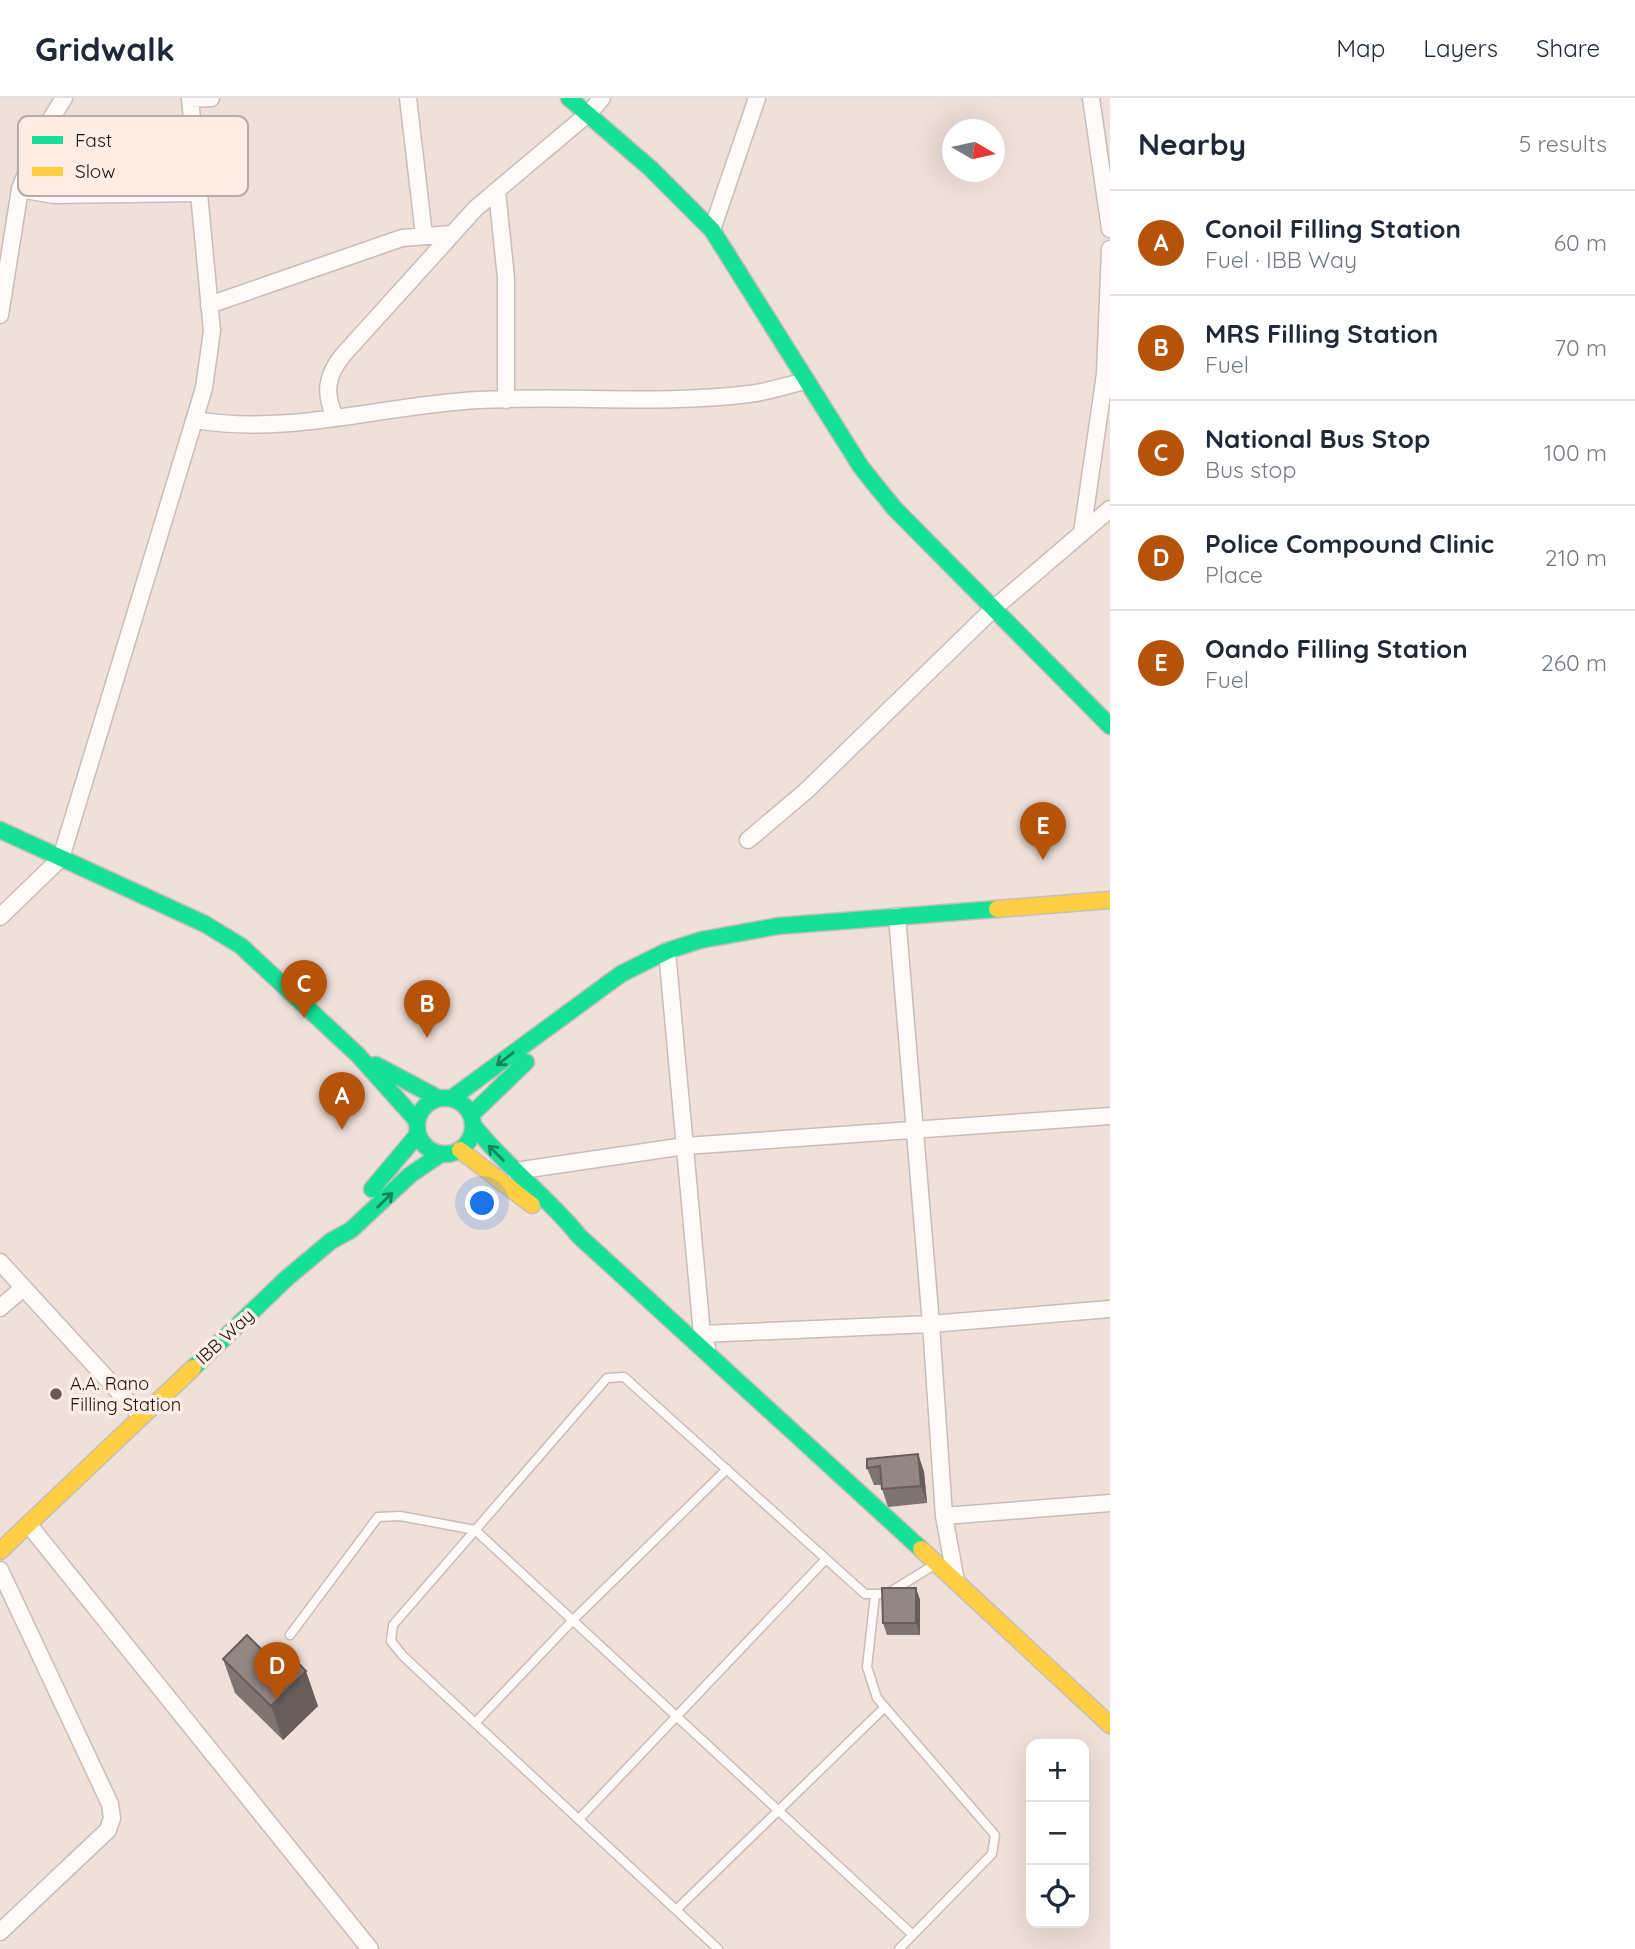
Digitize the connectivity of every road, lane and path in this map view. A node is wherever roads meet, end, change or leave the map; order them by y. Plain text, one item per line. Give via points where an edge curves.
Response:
1 (64, 98) edge
2 (211, 98) edge
3 (408, 98) edge
4 (569, 98) edge
5 (603, 98) edge
6 (757, 98) edge
7 (1091, 98) edge
8 (190, 99) edge
9 (589, 113) junction
10 (53, 116) edge
11 (496, 191) junction
12 (19, 196) edge
13 (199, 196) edge
14 (1110, 229) edge
15 (712, 230) junction
16 (451, 234) junction
17 (424, 235) junction
18 (1110, 249) edge
19 (209, 305) junction
20 (0, 315) edge
21 (806, 381) junction
22 (506, 400) junction
23 (335, 417) junction
24 (195, 420) junction
25 (1106, 519) edge
26 (1082, 533) junction
27 (992, 610) junction
28 (1110, 726) edge
29 (0, 830) edge
30 (748, 839) dead end
31 (61, 858) junction
32 (1110, 900) edge
33 (897, 916) junction
34 (0, 918) edge
35 (667, 951) junction
36 (558, 1022) junction
37 (358, 1055) junction
38 (445, 1098) junction
39 (1110, 1116) edge
40 (472, 1120) junction
41 (417, 1127) junction
42 (914, 1127) junction
43 (685, 1146) junction
44 (460, 1150) junction
45 (441, 1154) junction
46 (515, 1171) junction
47 (579, 1236) junction
48 (331, 1241) junction
49 (0, 1262) edge
50 (23, 1288) junction
51 (0, 1308) edge
52 (1110, 1309) edge
53 (931, 1324) junction
54 (702, 1334) junction
55 (708, 1351) junction
56 (141, 1416) junction
57 (727, 1469) junction
58 (1110, 1503) edge
59 (944, 1516) junction
60 (29, 1525) junction
61 (475, 1530) junction
62 (0, 1551) edge
63 (825, 1559) junction
64 (936, 1564) junction
65 (0, 1570) edge
66 (956, 1581) junction
67 (875, 1595) junction
68 (573, 1620) junction
69 (290, 1635) dead end
70 (885, 1707) junction
71 (1103, 1711) edge
72 (675, 1714) junction
73 (475, 1723) junction
74 (1110, 1725) edge
75 (777, 1809) junction
76 (579, 1819) junction
77 (676, 1910) junction
78 (0, 1932) edge
79 (914, 1935) junction
80 (366, 1947) edge
81 (718, 1949) edge
82 (899, 1949) edge

1 - 10 street
2 - 8 street
3 - 17 street
4 - 9 main road
5 - 9 street
6 - 15 street
7 - 14 street
9 - 11 street
9 - 15 main road
11 - 16 street
11 - 22 street via 506,278
12 - 20 street
13 - 19 street
15 - 21 main road
16 - 17 street
16 - 23 street via 332,368 328,403
17 - 19 street via 402,238
18 - 26 street via 1105,374
19 - 24 street via 212,331
21 - 22 street via 751,394 690,398
21 - 27 main road via 861,467 894,508
22 - 23 street
23 - 24 street via 259,427
24 - 31 street
25 - 26 street
26 - 27 street
27 - 28 main road
27 - 30 street via 806,791
29 - 31 main road
31 - 34 street
31 - 37 main road via 205,924 241,946
32 - 33 main road
33 - 35 main road via 741,931
33 - 42 street
35 - 36 main road via 621,974
35 - 43 street
36 -> 38 main road
36 - 40 main road via 532,1057
37 - 38 main road
37 - 41 main road
38 - 40 main road via 460,1101
38 - 41 main road via 428,1102
39 - 42 street
40 - 44 main road via 472,1135
46 -> 40 main road via 495,1153
41 - 45 main road via 423,1144
41 - 48 main road
42 - 43 street
42 - 53 street
43 - 46 street
43 - 54 street
44 - 45 main road
44 - 47 main road
48 -> 45 main road via 351,1230 410,1175
46 - 47 main road via 555,1206
47 - 55 main road
48 - 56 main road, IBB Way
49 - 50 street
50 - 51 street
50 - 56 street
52 - 53 street
53 - 54 street
53 - 59 street
54 - 55 street
55 - 64 main road
56 - 60 main road, IBB Way
57 - 61 lane via 625,1377 607,1378
57 - 63 lane
57 - 68 lane
58 - 59 street
59 - 66 street
60 - 62 main road, IBB Way
60 - 80 street
61 - 68 lane
61 - 69 lane via 400,1516 378,1517
61 - 73 lane via 393,1625 391,1641
63 - 67 lane via 865,1594
63 - 72 lane
64 - 66 main road
64 - 67 lane via 887,1594
65 - 78 street via 113,1818 108,1830
66 - 71 main road
67 - 70 lane via 867,1667 877,1698
68 - 72 lane
68 - 73 lane
70 - 75 lane
70 - 79 lane via 995,1835 992,1854
71 - 74 main road
72 - 75 lane
72 - 76 lane
73 - 76 lane
75 - 77 lane
75 - 79 lane
76 - 77 lane
77 - 81 lane
79 - 82 lane

